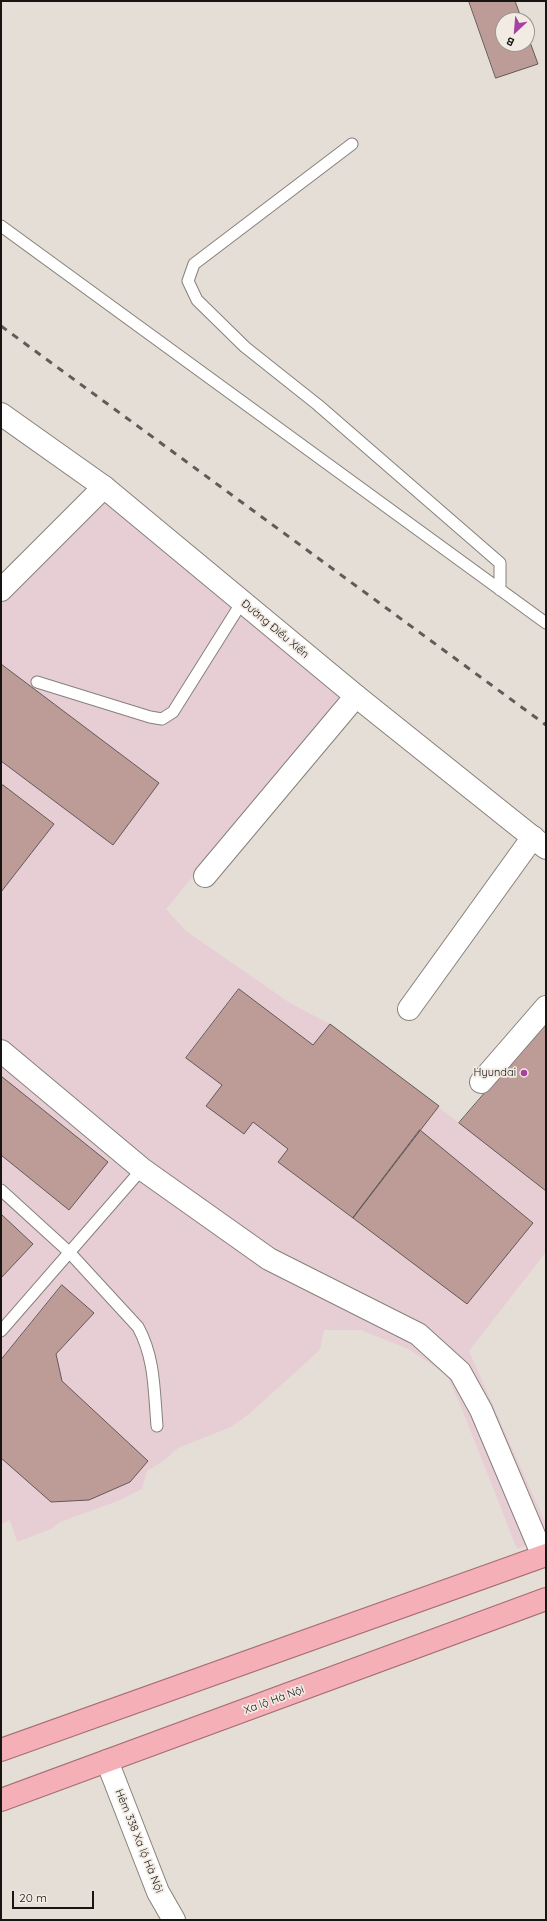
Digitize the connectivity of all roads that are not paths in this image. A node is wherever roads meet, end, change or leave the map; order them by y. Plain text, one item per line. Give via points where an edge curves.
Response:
1 (352, 144) dead end
2 (1, 226) edge
3 (1, 414) edge
4 (104, 487) junction
5 (1, 590) edge
6 (500, 590) junction
7 (242, 602) junction
8 (546, 623) edge
9 (37, 682) dead end
10 (356, 696) junction
11 (540, 842) edge
12 (205, 876) dead end
13 (546, 1007) edge
14 (409, 1009) dead end
15 (1, 1052) edge
16 (481, 1082) dead end
17 (142, 1169) junction
18 (1, 1190) edge
19 (69, 1252) junction
20 (1, 1331) edge
21 (157, 1426) dead end
22 (545, 1556) edge
23 (546, 1599) edge
24 (1, 1750) edge
25 (107, 1761) junction
26 (1, 1800) edge
27 (174, 1920) edge

1 - 6 lane via 194,264 188,281 197,300 245,347 318,405 500,563
2 - 6 lane
3 - 4 street, Đường Điểu Xiển
4 - 5 street
4 - 7 street, Đường Điểu Xiển
6 - 8 lane
7 - 9 lane via 173,712 162,719 143,716
7 - 10 street, Đường Điểu Xiển
10 - 11 street, Đường Điểu Xiển
10 - 12 street
11 - 14 street
13 - 16 street
15 - 17 street
17 - 19 lane
17 - 22 street via 269,1259 418,1334 460,1372 481,1410
18 - 19 lane
19 - 20 lane
19 - 21 lane via 138,1327 146,1342 153,1371
22 - 24 highway
23 - 25 highway, Xa lộ Hà Nội
25 - 26 highway, Xa lộ Hà Nội
25 - 27 street, Hẻm 338 Xa lộ Hà Nội via 158,1892

